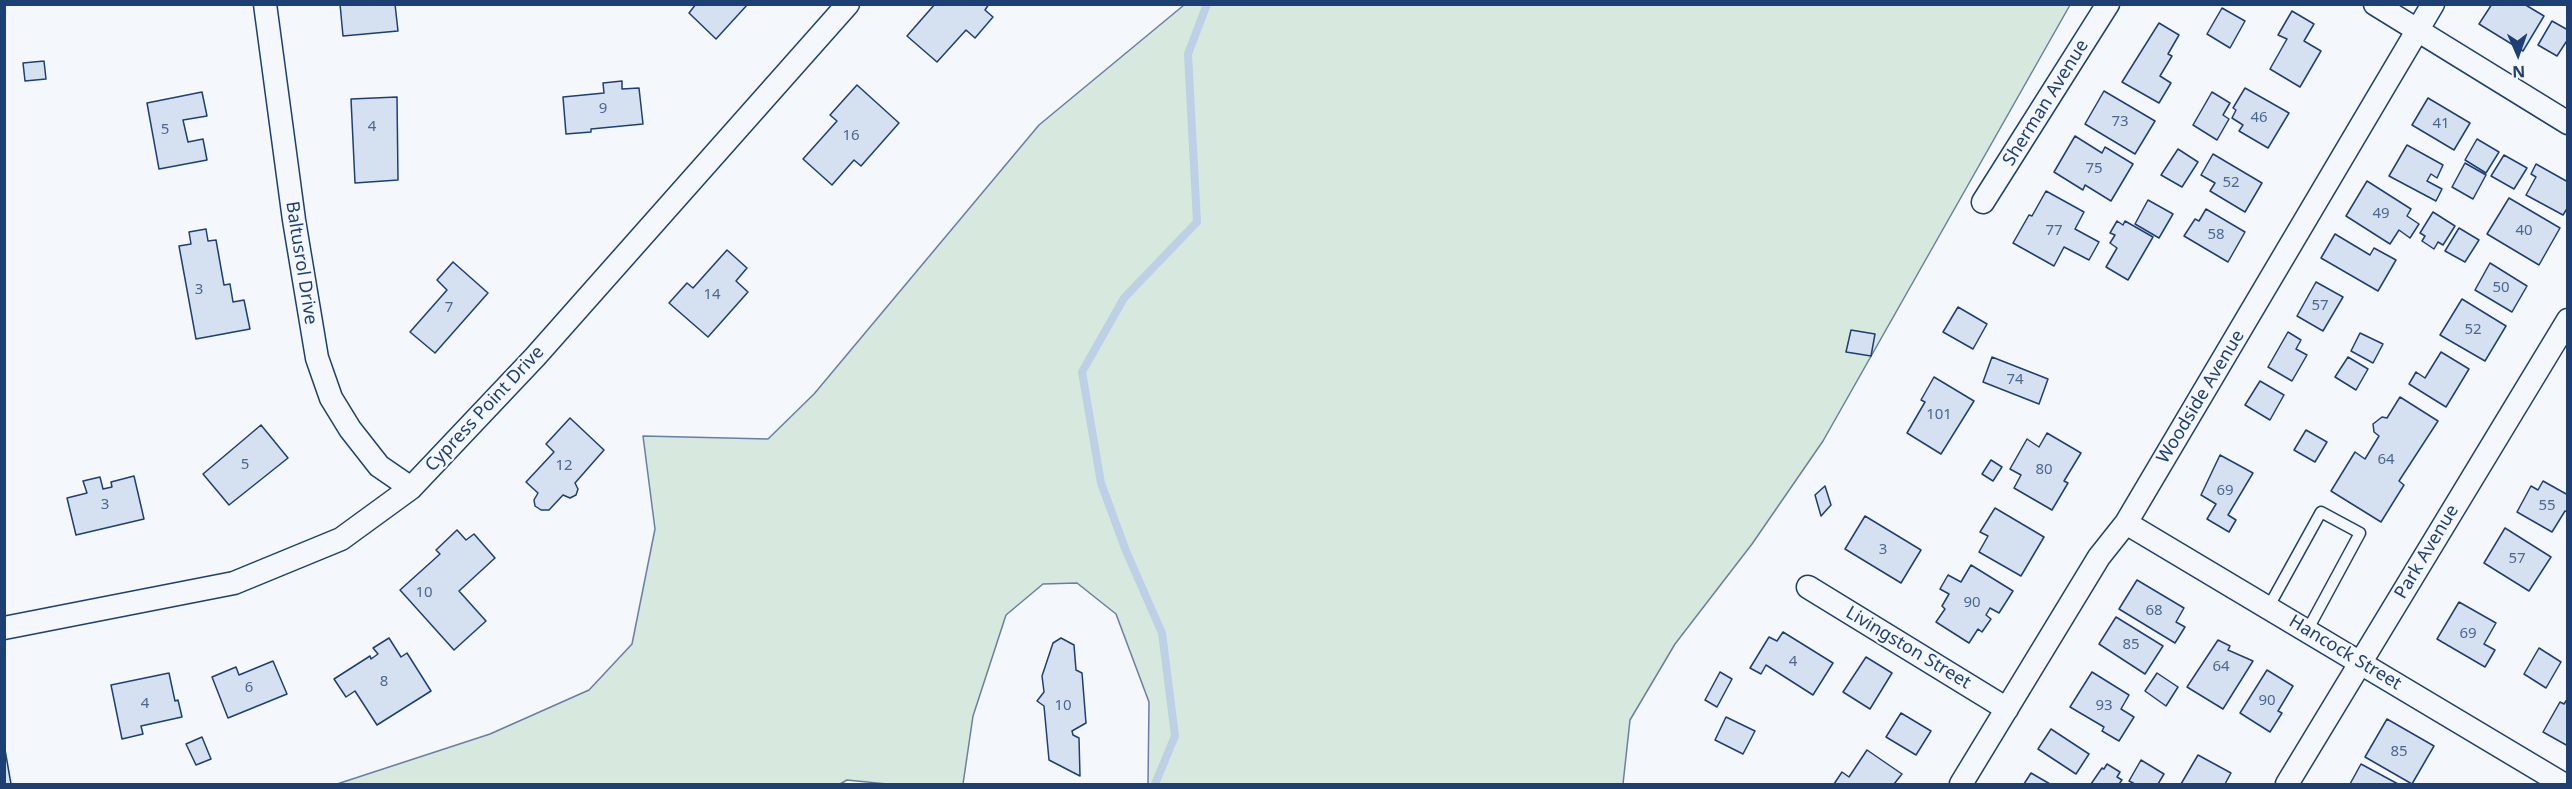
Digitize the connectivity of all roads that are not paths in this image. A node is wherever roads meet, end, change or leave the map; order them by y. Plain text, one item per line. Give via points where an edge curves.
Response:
1 (265, 4) edge
2 (848, 4) edge
3 (2108, 4) edge
4 (2375, 4) edge
5 (2433, 4) edge
6 (2417, 31) junction
7 (2568, 123) edge
8 (1983, 202) dead end
9 (2568, 320) edge
10 (411, 488) junction
11 (2126, 523) junction
12 (1808, 587) dead end
13 (2268, 608) junction
14 (4, 628) edge
15 (2307, 631) junction
16 (2361, 663) junction
17 (2007, 709) junction
18 (1961, 784) edge
19 (2287, 784) edge
20 (2563, 784) edge

1 - 10 street, Baltusrol Drive via 317,358 331,398 350,429 379,466
2 - 10 street, Cypress Point Drive via 535,357
3 - 8 street, Sherman Avenue
4 - 6 street
5 - 6 street, Woodside Avenue
6 - 7 street
6 - 11 street, Woodside Avenue
9 - 16 street, Park Avenue
10 - 14 street, Cypress Point Drive via 341,539 234,583
11 - 13 street, Hancock Street
11 - 17 street, Woodside Avenue via 2099,557
12 - 17 street, Livingston Street
13 - 15 street, Hancock Street
13 - 15 lane via 2321,512 2360,534
15 - 16 street, Hancock Street
16 - 19 street, Park Avenue
16 - 20 street, Hancock Street
17 - 18 street, Woodside Avenue

